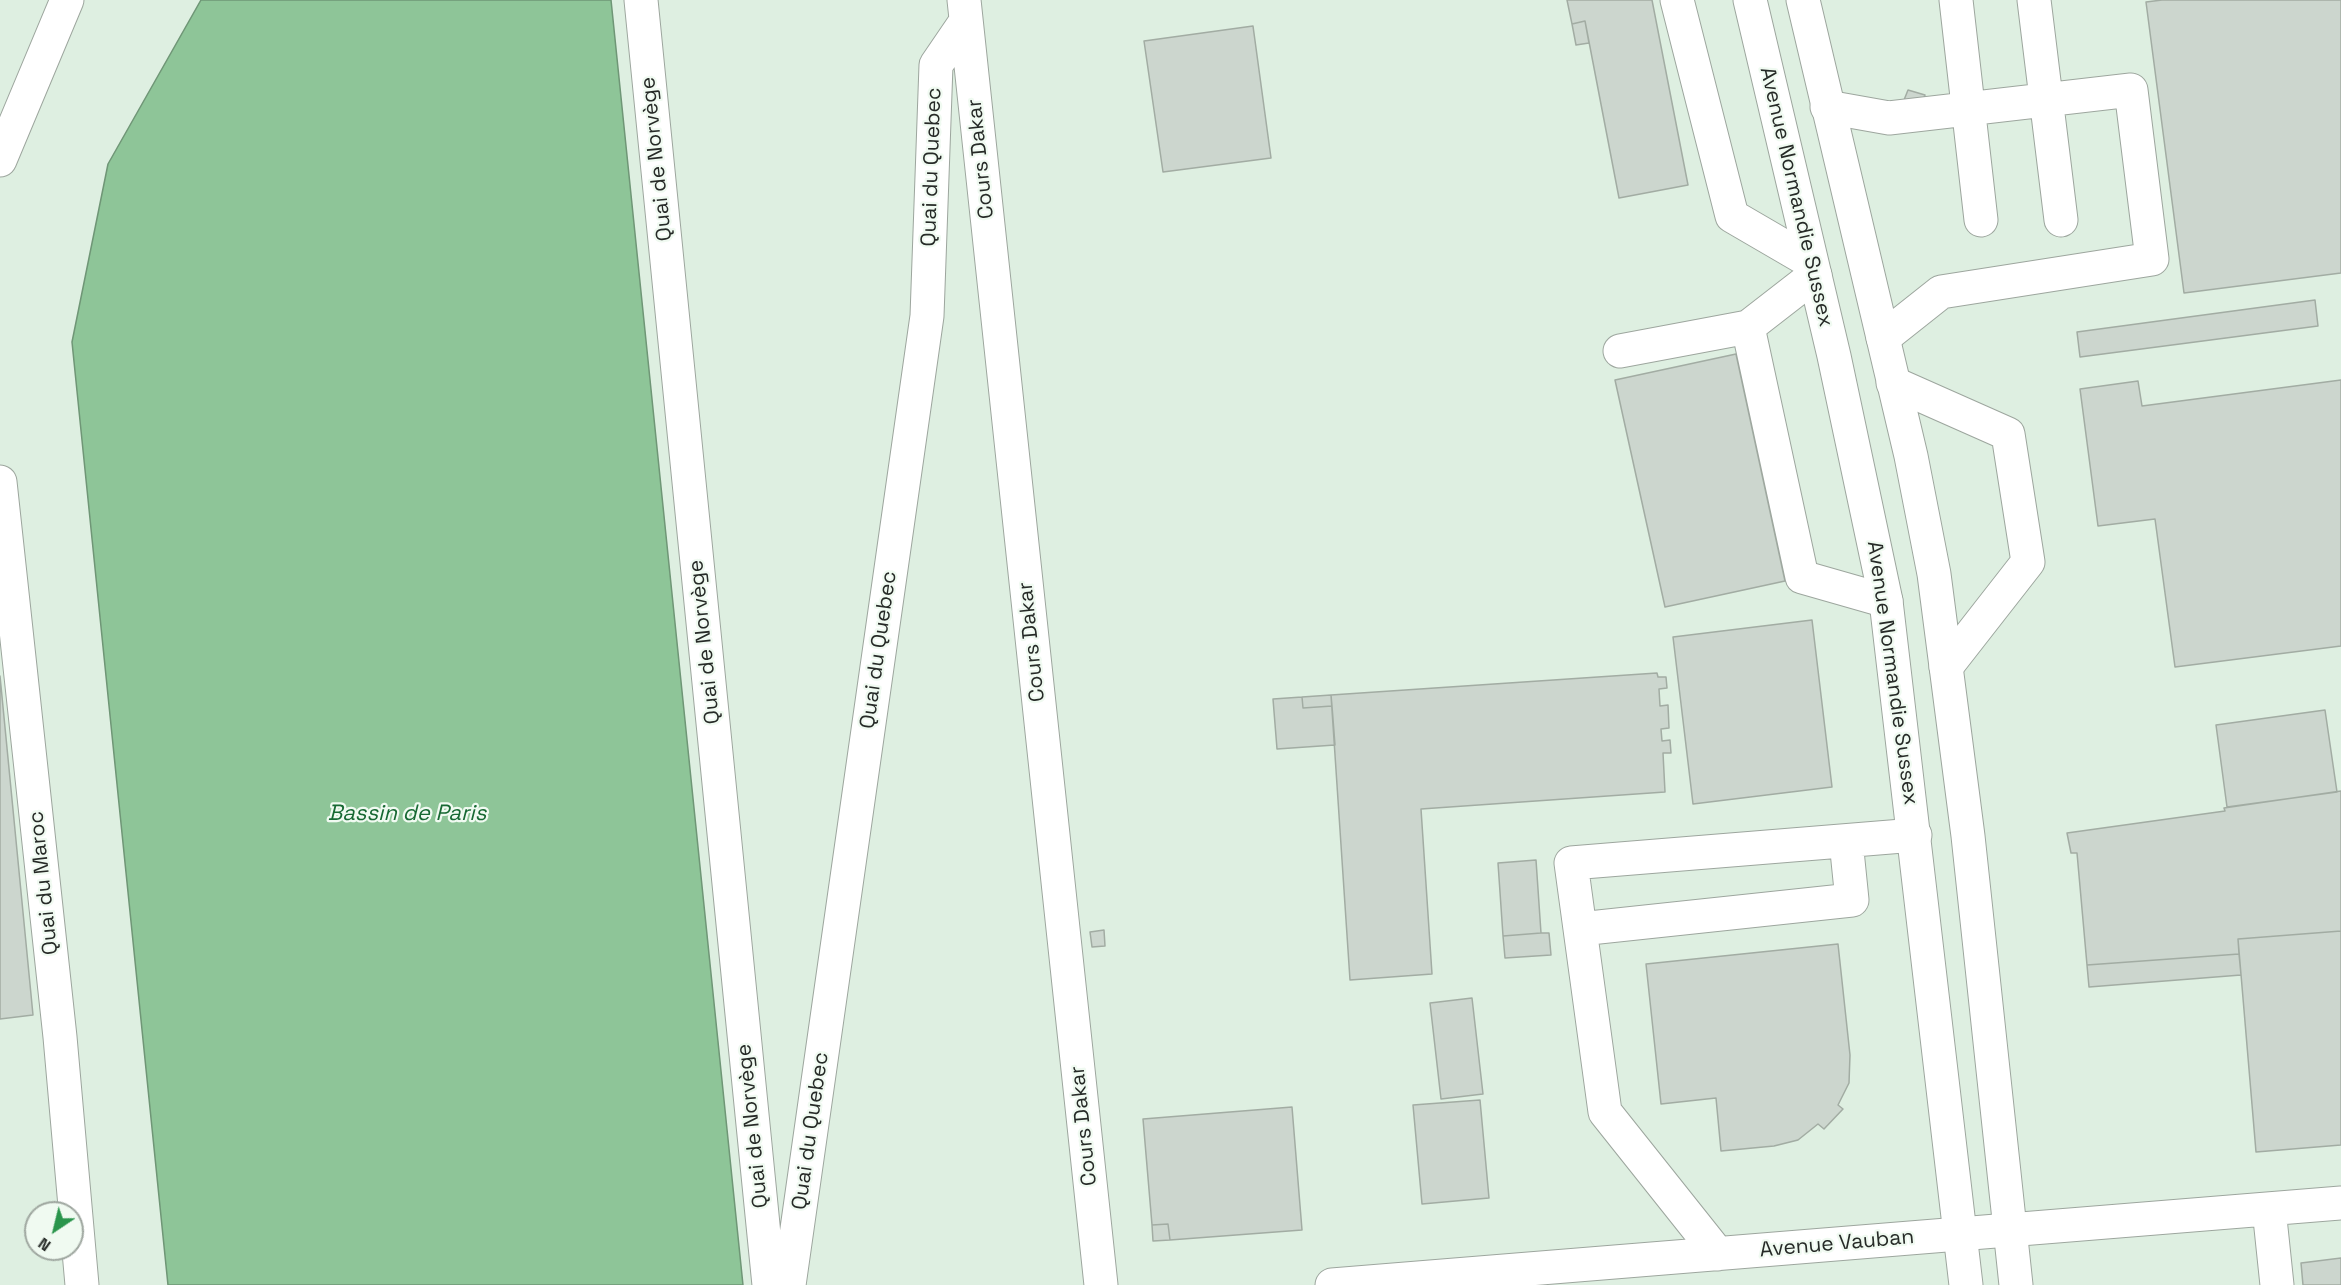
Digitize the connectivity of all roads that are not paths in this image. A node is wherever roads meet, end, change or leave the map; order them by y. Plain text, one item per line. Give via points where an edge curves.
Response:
1 (67, 0) edge
2 (641, 0) edge
3 (1677, 0) edge
4 (1750, 0) edge
5 (1803, 0) edge
6 (1956, 0) edge
7 (2034, 0) edge
8 (965, 11) edge
9 (2047, 100) junction
10 (1827, 107) junction
11 (1969, 110) junction
12 (0, 159) edge
13 (1981, 220) dead end
14 (2061, 220) dead end
15 (1813, 268) junction
16 (1748, 327) junction
17 (1882, 338) junction
18 (1620, 351) dead end
19 (1893, 383) junction
20 (0, 482) edge
21 (1886, 601) junction
22 (1946, 667) junction
23 (1915, 835) junction
24 (1845, 841) junction
25 (1580, 929) junction
26 (2341, 1203) edge
27 (2269, 1209) junction
28 (2010, 1230) junction
29 (1961, 1234) junction
30 (1718, 1254) junction
31 (82, 1285) edge
32 (769, 1285) edge
33 (789, 1285) edge
34 (1101, 1285) edge
35 (1332, 1285) edge
36 (1966, 1285) edge
37 (2016, 1285) edge
38 (2277, 1285) edge

1 - 12 main road
2 - 32 main road, Quai de Norvège
3 - 15 main road via 1732,216
4 - 15 main road, Avenue Normandie Sussex
5 - 10 main road
6 - 11 main road
7 - 9 main road
8 - 33 main road, Quai du Quebec via 936,65 927,316
8 - 34 main road, Cours Dakar
9 - 11 main road
9 - 14 main road
9 - 17 main road via 2131,90 2152,259 1941,292
10 - 11 main road via 1889,118
10 - 17 main road
11 - 13 main road
15 - 16 main road
15 - 21 main road, Avenue Normandie Sussex
16 - 18 main road
16 - 21 main road via 1802,577
17 - 19 main road
19 - 22 main road via 1934,574
19 - 22 main road via 2008,434 2028,562
20 - 31 main road, Quai du Maroc via 59,1025
21 - 23 main road, Avenue Normandie Sussex
22 - 28 main road
23 - 24 main road
23 - 29 main road, Avenue Normandie Sussex
24 - 25 main road via 1852,900
24 - 25 main road via 1571,863
25 - 30 main road via 1605,1113
26 - 27 main road, Avenue Vauban
27 - 28 main road, Avenue Vauban
27 - 38 main road
28 - 29 main road, Avenue Vauban
28 - 37 main road
29 - 30 main road, Avenue Vauban
29 - 36 main road, Avenue Normandie Sussex
30 - 35 main road, Avenue Vauban

